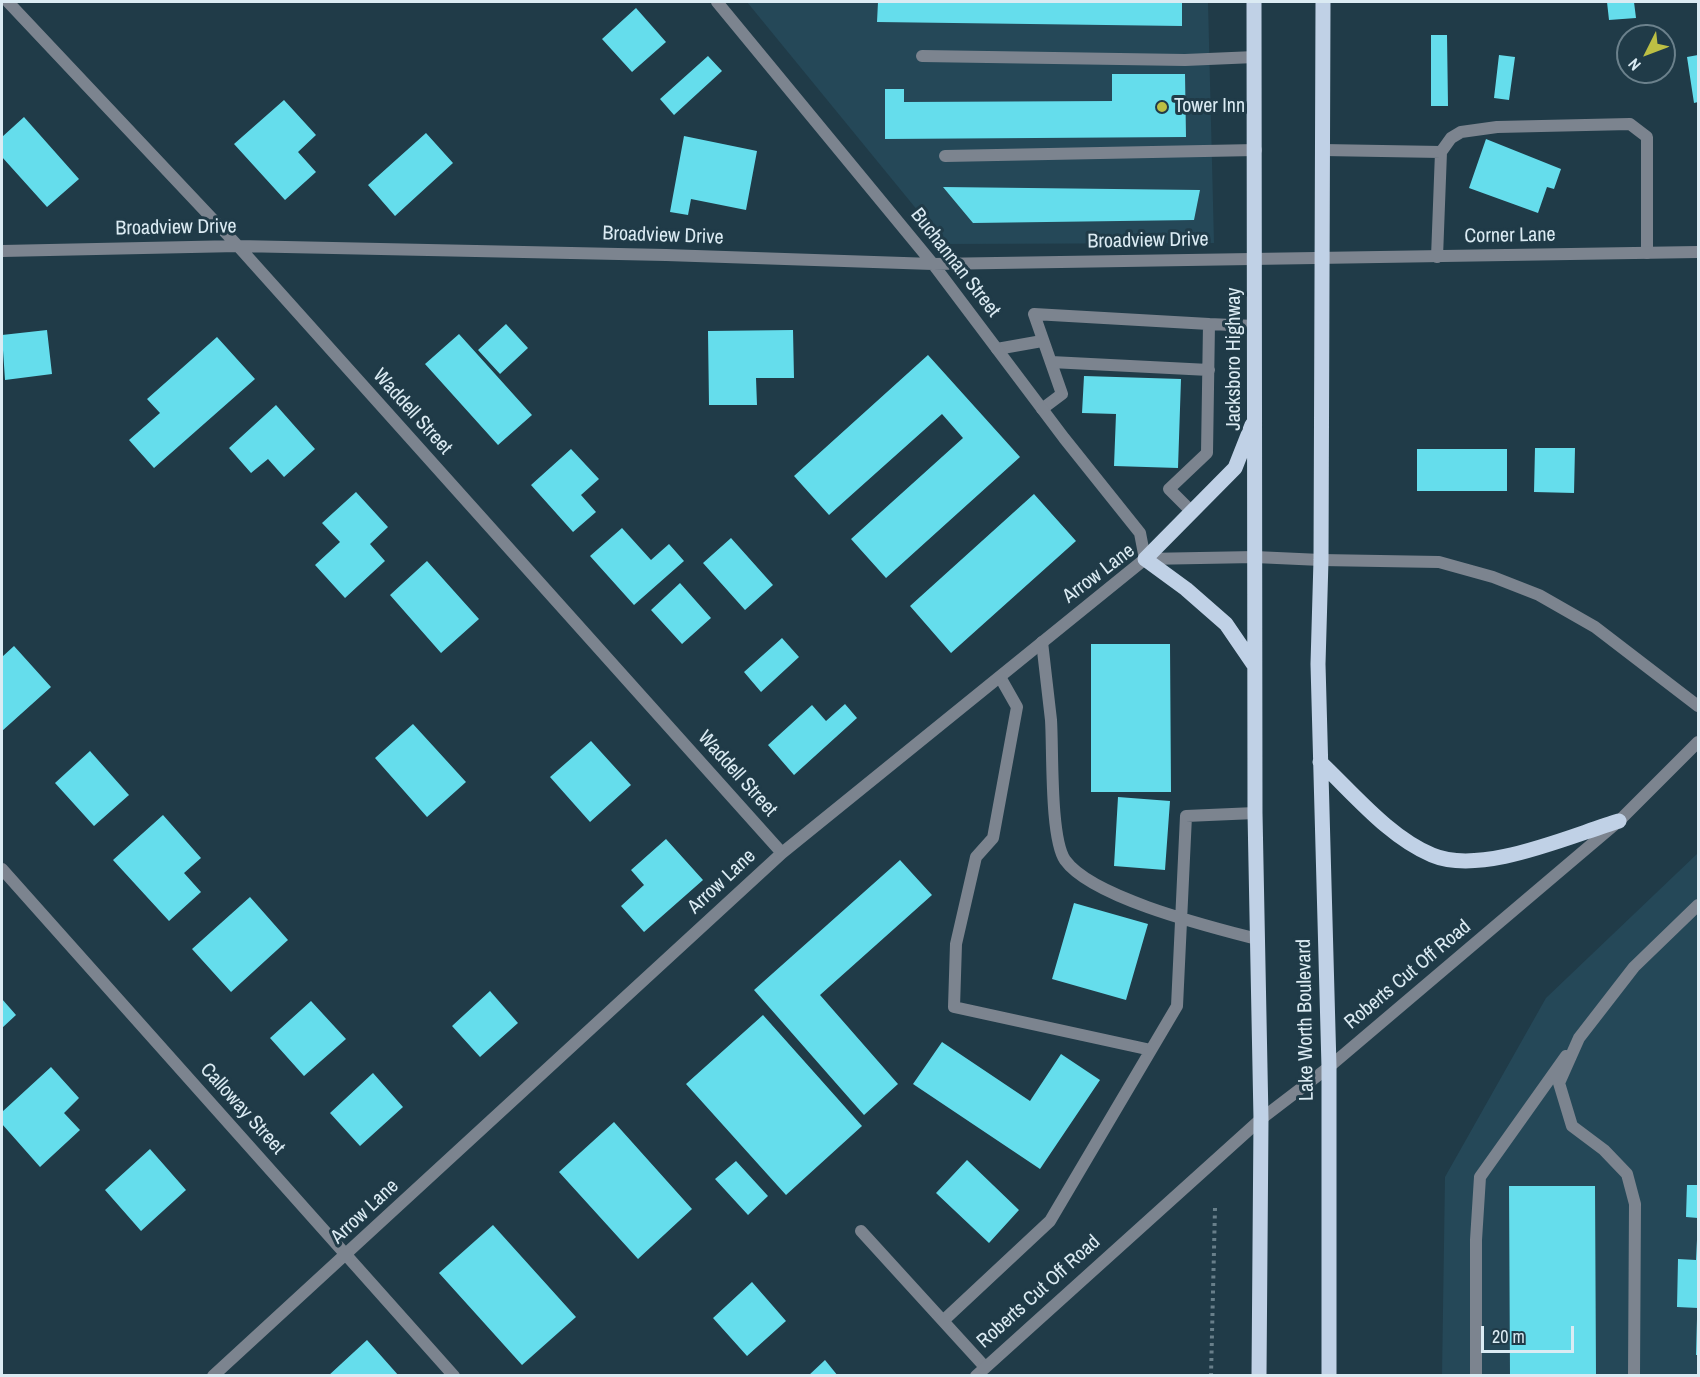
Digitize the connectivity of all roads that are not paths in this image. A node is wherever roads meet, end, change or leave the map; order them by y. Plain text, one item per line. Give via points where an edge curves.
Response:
1 (8, 2) edge
2 (717, 2) edge
3 (1254, 2) edge
4 (1323, 2) edge
5 (922, 56) dead end
6 (1255, 57) junction
7 (1256, 150) junction
8 (1323, 150) junction
9 (1442, 152) junction
10 (945, 156) dead end
11 (238, 246) junction
12 (2, 251) edge
13 (1698, 252) edge
14 (1647, 253) junction
15 (1437, 256) junction
16 (1323, 258) junction
17 (1256, 259) junction
18 (933, 264) junction
19 (1209, 324) junction
20 (1255, 326) junction
21 (1042, 341) junction
22 (997, 349) junction
23 (1051, 362) junction
24 (1209, 370) junction
25 (1042, 409) junction
26 (1256, 417) junction
27 (1191, 511) junction
28 (1255, 557) junction
29 (1145, 559) junction
30 (1322, 560) junction
31 (1042, 642) junction
32 (1254, 665) junction
33 (1000, 677) junction
34 (1698, 706) edge
35 (1698, 742) edge
36 (1320, 762) junction
37 (1255, 813) junction
38 (1619, 821) junction
39 (782, 853) junction
40 (2, 869) edge
41 (1698, 905) edge
42 (1181, 918) junction
43 (1257, 939) junction
44 (1579, 1038) junction
45 (1151, 1050) junction
46 (1329, 1067) junction
47 (1261, 1119) junction
48 (861, 1231) dead end
49 (347, 1255) junction
50 (944, 1320) junction
51 (981, 1371) edge
52 (213, 1376) edge
53 (454, 1376) edge
54 (1259, 1376) edge
55 (1329, 1376) edge
56 (1476, 1376) edge
57 (1634, 1376) edge

1 - 11 street, Waddell Street
2 - 18 street, Buchannan Street
3 - 6 main road, Jacksboro Highway
4 - 8 main road
5 - 6 street via 1163,60
6 - 7 main road, Jacksboro Highway
7 - 10 street
7 - 17 main road, Jacksboro Highway
8 - 9 street
8 - 16 main road
9 - 14 street via 1451,138 1461,132 1497,127 1630,124 1647,137
9 - 15 street
11 - 12 street, Broadview Drive
11 - 18 street, Broadview Drive
11 - 39 street, Waddell Street
13 - 14 street, Corner Lane
14 - 15 street, Corner Lane
15 - 16 street, Corner Lane
16 - 17 street, Broadview Drive
16 - 30 main road
17 - 18 street, Broadview Drive
17 - 20 main road, Jacksboro Highway
18 - 22 street, Buchannan Street
19 - 20 street
19 - 21 street via 1034,314
19 - 24 street
20 - 26 main road, Jacksboro Highway
21 - 22 street
21 - 23 street
22 - 25 street, Buchannan Street
23 - 24 street
23 - 25 street via 1062,394
24 - 27 street via 1207,453 1169,489
25 - 29 street, Buchannan Street via 1140,533
26 - 27 main road via 1234,468
26 - 28 main road, Jacksboro Highway
27 - 29 main road
28 - 29 street, Arrow Lane
28 - 30 street, Arrow Lane
28 - 32 main road, Jacksboro Highway
29 - 31 street, Arrow Lane
29 - 32 main road via 1226,624
30 - 34 street, Arrow Lane via 1439,562 1511,584 1595,627
30 - 36 main road, Lake Worth Boulevard
31 - 33 street, Arrow Lane
31 - 42 street via 1056,813 1060,847 1066,861 1102,888
32 - 37 main road, Jacksboro Highway
33 - 39 street, Arrow Lane
33 - 45 street via 1017,707 993,838 976,857 956,944 954,1006
35 - 38 street, Roberts Cut Off Road
36 - 38 main road via 1399,836 1433,856 1460,862 1490,860
36 - 46 main road, Lake Worth Boulevard
37 - 42 street via 1186,816
37 - 43 main road
38 - 46 street, Roberts Cut Off Road
39 - 49 street, Arrow Lane
40 - 49 street, Calloway Street
41 - 44 street via 1634,967
42 - 43 street
42 - 45 street via 1177,1006
43 - 47 main road
44 - 56 street via 1480,1177
44 - 57 street via 1559,1083 1572,1126 1627,1174 1635,1204
45 - 50 street via 1050,1221
46 - 47 street, Roberts Cut Off Road
46 - 55 main road, Lake Worth Boulevard
47 - 51 street, Roberts Cut Off Road
47 - 54 main road
48 - 50 street
49 - 52 street, Arrow Lane
49 - 53 street, Calloway Street
50 - 51 street

